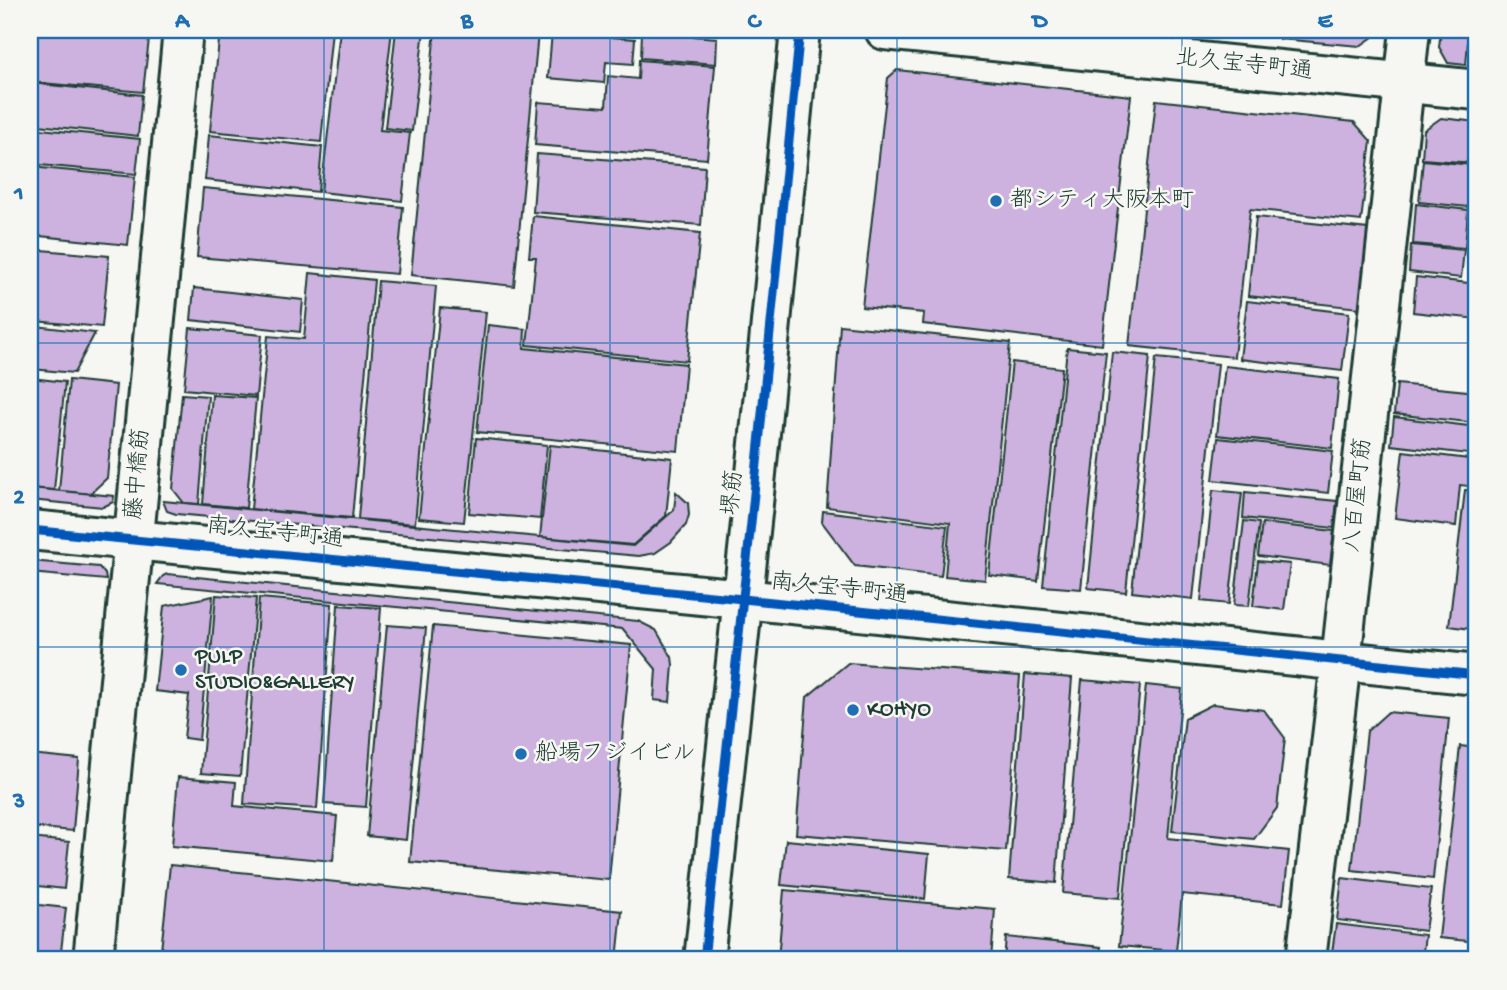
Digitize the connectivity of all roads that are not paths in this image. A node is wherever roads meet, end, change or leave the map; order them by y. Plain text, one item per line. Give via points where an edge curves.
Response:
1 (183, 30) edge
2 (800, 30) edge
3 (885, 30) edge
4 (1410, 30) edge
5 (1404, 82) junction
6 (1477, 90) edge
7 (30, 530) edge
8 (133, 540) junction
9 (743, 599) junction
10 (1342, 661) junction
11 (1477, 675) edge
12 (93, 960) edge
13 (704, 960) edge
14 (1306, 960) edge

1 - 8 street, 藤中橋筋
2 - 9 street, 堺筋
3 - 5 street, 北久宝寺町通
4 - 5 street, 八百屋町筋
5 - 6 street, 北久宝寺町通
5 - 10 street, 八百屋町筋
7 - 8 street, 南久宝寺町通
8 - 9 street, 南久宝寺町通
8 - 12 street, 藤中橋筋
9 - 10 street, 南久宝寺町通
9 - 13 street, 堺筋
10 - 11 street, 南久宝寺町通
10 - 14 street, 八百屋町筋

